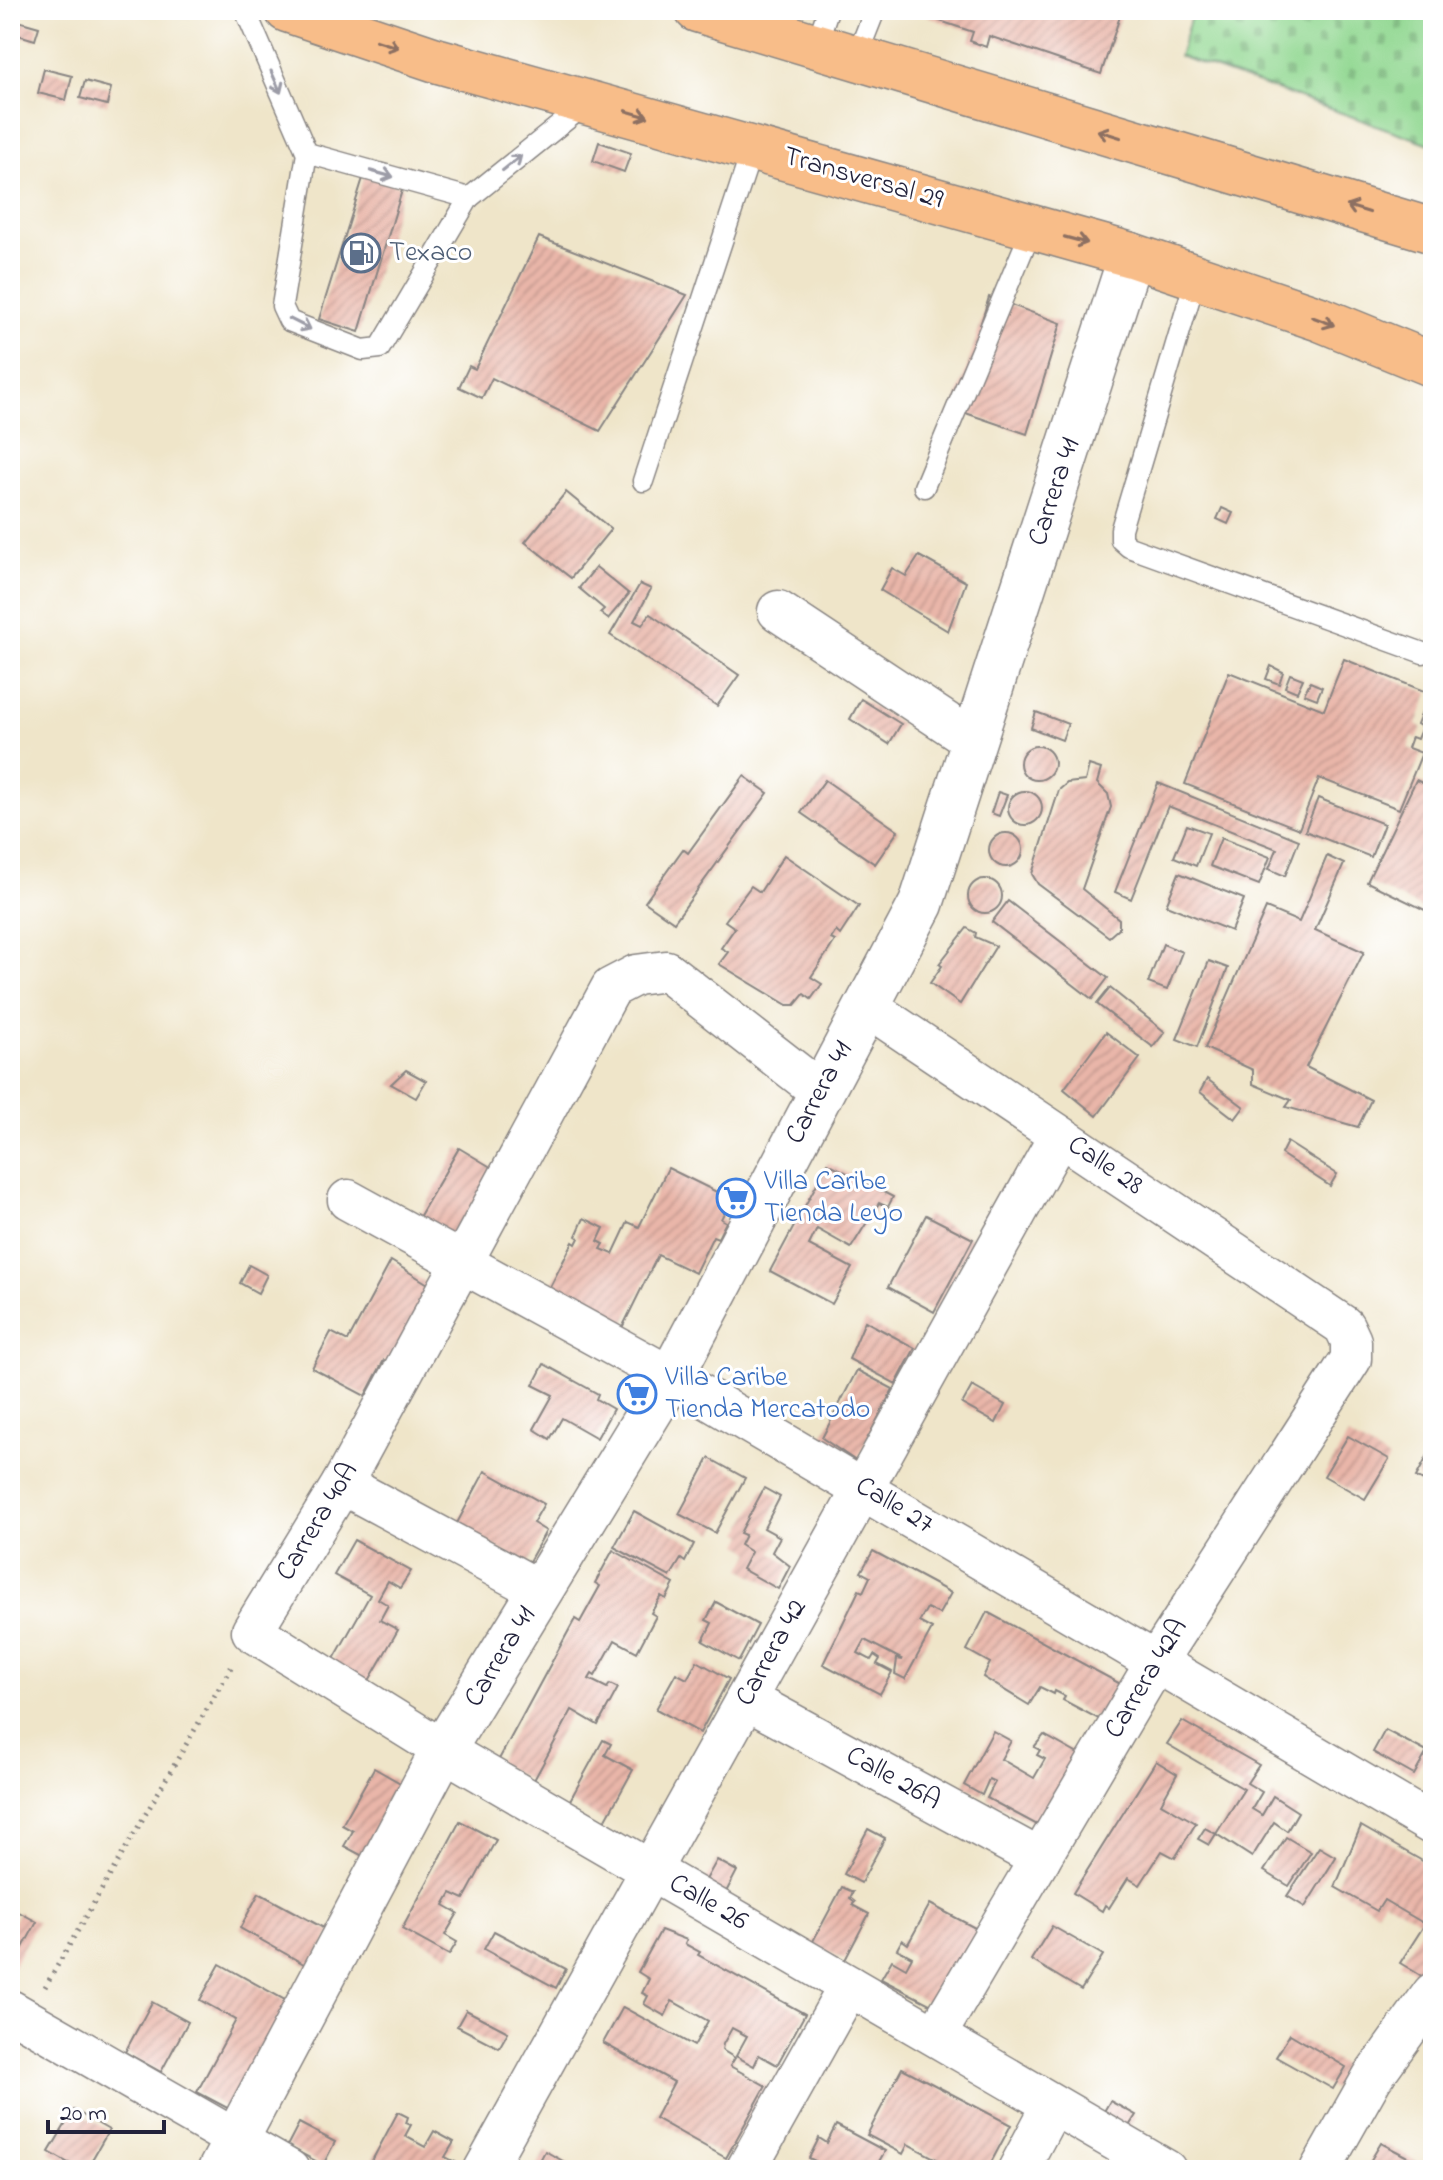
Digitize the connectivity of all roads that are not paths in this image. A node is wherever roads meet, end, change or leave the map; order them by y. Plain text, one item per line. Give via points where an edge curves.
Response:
1 (245, 10) edge
2 (287, 10) edge
3 (697, 10) edge
4 (875, 10) edge
5 (833, 38) edge
6 (590, 101) junction
7 (753, 147) junction
8 (307, 153) junction
9 (469, 198) junction
10 (1032, 228) junction
11 (1433, 231) edge
12 (1131, 255) junction
13 (1196, 277) junction
14 (1433, 365) edge
15 (643, 481) dead end
16 (924, 487) dead end
17 (778, 611) dead end
18 (1423, 653) dead end
19 (974, 741) junction
20 (866, 1006) junction
21 (820, 1091) junction
22 (1059, 1136) junction
23 (348, 1200) dead end
24 (463, 1262) junction
25 (1344, 1326) joint
26 (671, 1377) junction
27 (342, 1484) junction
28 (863, 1488) junction
29 (541, 1591) junction
30 (252, 1631) joint
31 (1156, 1662) junction
32 (746, 1699) junction
33 (443, 1750) junction
34 (1433, 1825) edge
35 (1040, 1859) junction
36 (651, 1870) junction
37 (849, 1986) junction
38 (1433, 1993) edge
39 (15, 2026) edge
40 (936, 2035) junction
41 (1052, 2106) junction
42 (229, 2155) edge
43 (289, 2170) edge
44 (484, 2170) edge
45 (746, 2170) edge
46 (1018, 2170) edge
47 (1166, 2170) edge
48 (1320, 2170) edge

1 -> 8 lane
2 -> 6 highway, Transversal 29 via 439,61
3 - 5 highway
4 - 5 lane
11 -> 5 highway
6 -> 7 highway, Transversal 29
9 -> 6 lane
7 - 10 highway, Transversal 29
7 - 15 lane
8 -> 9 lane
8 -> 9 lane via 282,306 289,321 363,350 380,348
10 -> 12 highway, Transversal 29
10 - 16 lane
12 - 13 highway, Transversal 29
12 - 19 street, Carrera 41
13 -> 14 highway, Transversal 29
13 - 18 lane via 1121,540
17 - 19 street
19 - 20 street, Carrera 41 via 921,904
20 - 21 street, Carrera 41
20 - 22 street, Calle 28
21 - 24 street, Carrera 40A via 666,971 651,971 611,988
21 - 26 street, Carrera 41
22 - 25 street, Calle 28
22 - 28 street, Carrera 42
23 - 24 street, Calle 27
24 - 26 street, Calle 27
24 - 27 street, Carrera 40A
25 - 31 street, Carrera 42A via 1351,1359
26 - 28 street, Calle 27
26 - 29 street, Carrera 41
27 - 29 street
27 - 30 street, Carrera 40A
28 - 31 street, Calle 27
28 - 32 street, Carrera 42
29 - 33 street, Carrera 41
30 - 33 street, Calle 26
31 - 34 street, Calle 27
31 - 35 street, Carrera 42A
32 - 35 street, Calle 26A
32 - 36 street, Carrera 42
33 - 36 street, Calle 26
33 - 42 street, Carrera 41
35 - 40 street, Carrera 42A
36 - 37 street, Calle 26
36 - 44 street, Carrera 42
37 - 40 street, Calle 26
37 - 45 street
38 - 48 street via 1372,2078
39 - 42 street
40 - 41 street, Calle 26
41 - 46 street
41 - 47 street, Calle 26
42 - 43 street

